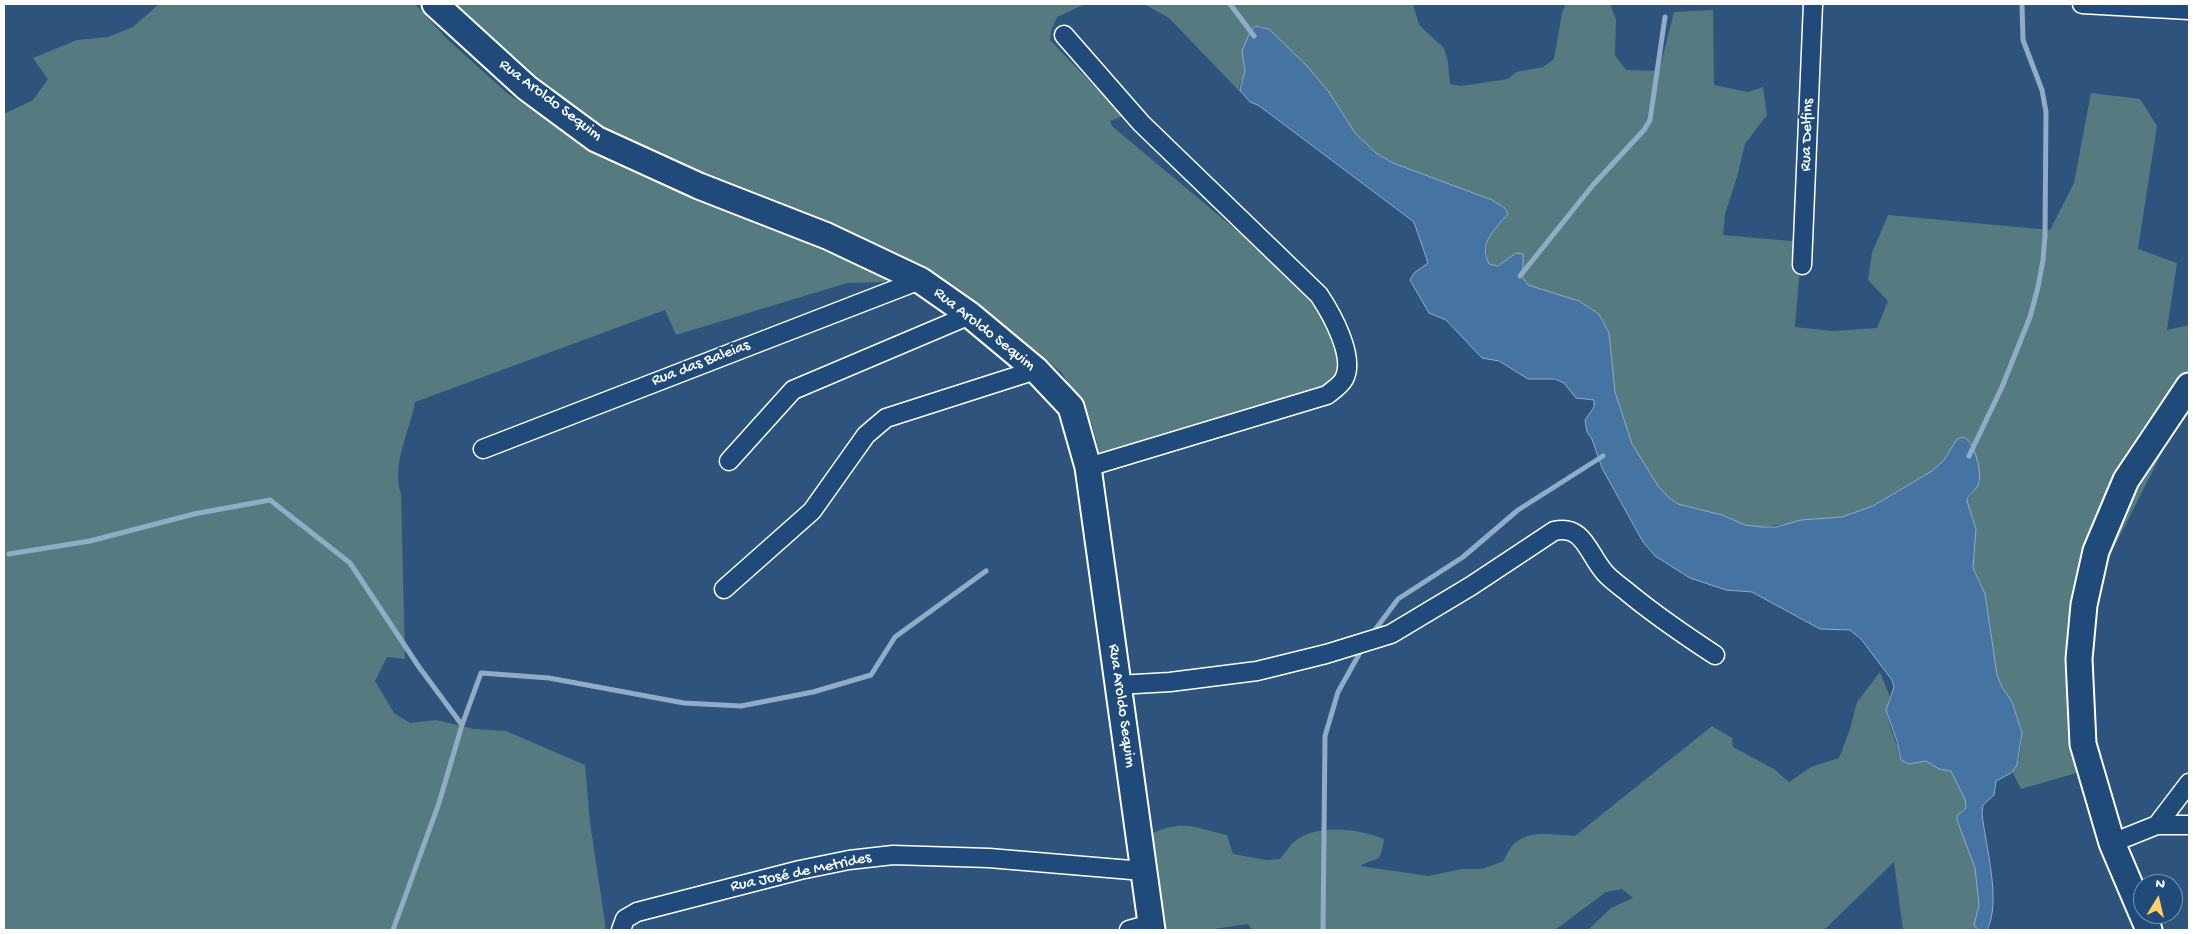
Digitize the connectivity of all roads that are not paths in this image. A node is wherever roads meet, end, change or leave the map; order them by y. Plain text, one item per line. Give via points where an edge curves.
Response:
1 (435, 4) edge
2 (1813, 4) edge
3 (2082, 4) edge
4 (2189, 10) edge
5 (1064, 35) dead end
6 (1802, 265) dead end
7 (920, 280) junction
8 (970, 315) junction
9 (1036, 370) junction
10 (2189, 386) edge
11 (483, 449) dead end
12 (729, 462) dead end
13 (1088, 467) junction
14 (724, 589) dead end
15 (1715, 655) dead end
16 (1118, 685) junction
17 (2189, 783) edge
18 (2158, 825) junction
19 (2189, 825) edge
20 (2112, 843) junction
21 (1143, 871) junction
22 (1144, 928) edge
23 (621, 930) edge
24 (2149, 930) edge

1 - 7 street, Rua Aroldo Sequim via 527,88 596,139 699,186 827,236
2 - 6 street, Rua Delfins
3 - 4 street
5 - 13 street via 1141,124 1319,295 1337,324 1347,364 1345,378 1327,395
7 - 8 street, Rua Aroldo Sequim
7 - 11 street, Rua das Baleias
8 - 9 street, Rua Aroldo Sequim
8 - 12 street via 793,390
9 - 13 street, Rua Aroldo Sequim via 1071,407
9 - 14 street via 886,418 866,435 812,511
10 - 20 street via 2126,480 2096,551 2084,604 2079,659 2083,744
13 - 16 street, Rua Aroldo Sequim
15 - 16 street via 1664,622 1606,575 1583,540 1566,528 1554,531 1391,634 1257,670 1170,682
16 - 21 street, Rua Aroldo Sequim
17 - 18 street
18 - 19 street
18 - 20 street
20 - 24 street
21 - 22 street, Rua Aroldo Sequim
21 - 23 street, Rua José de Metrides via 893,855 849,860 637,912 625,919

